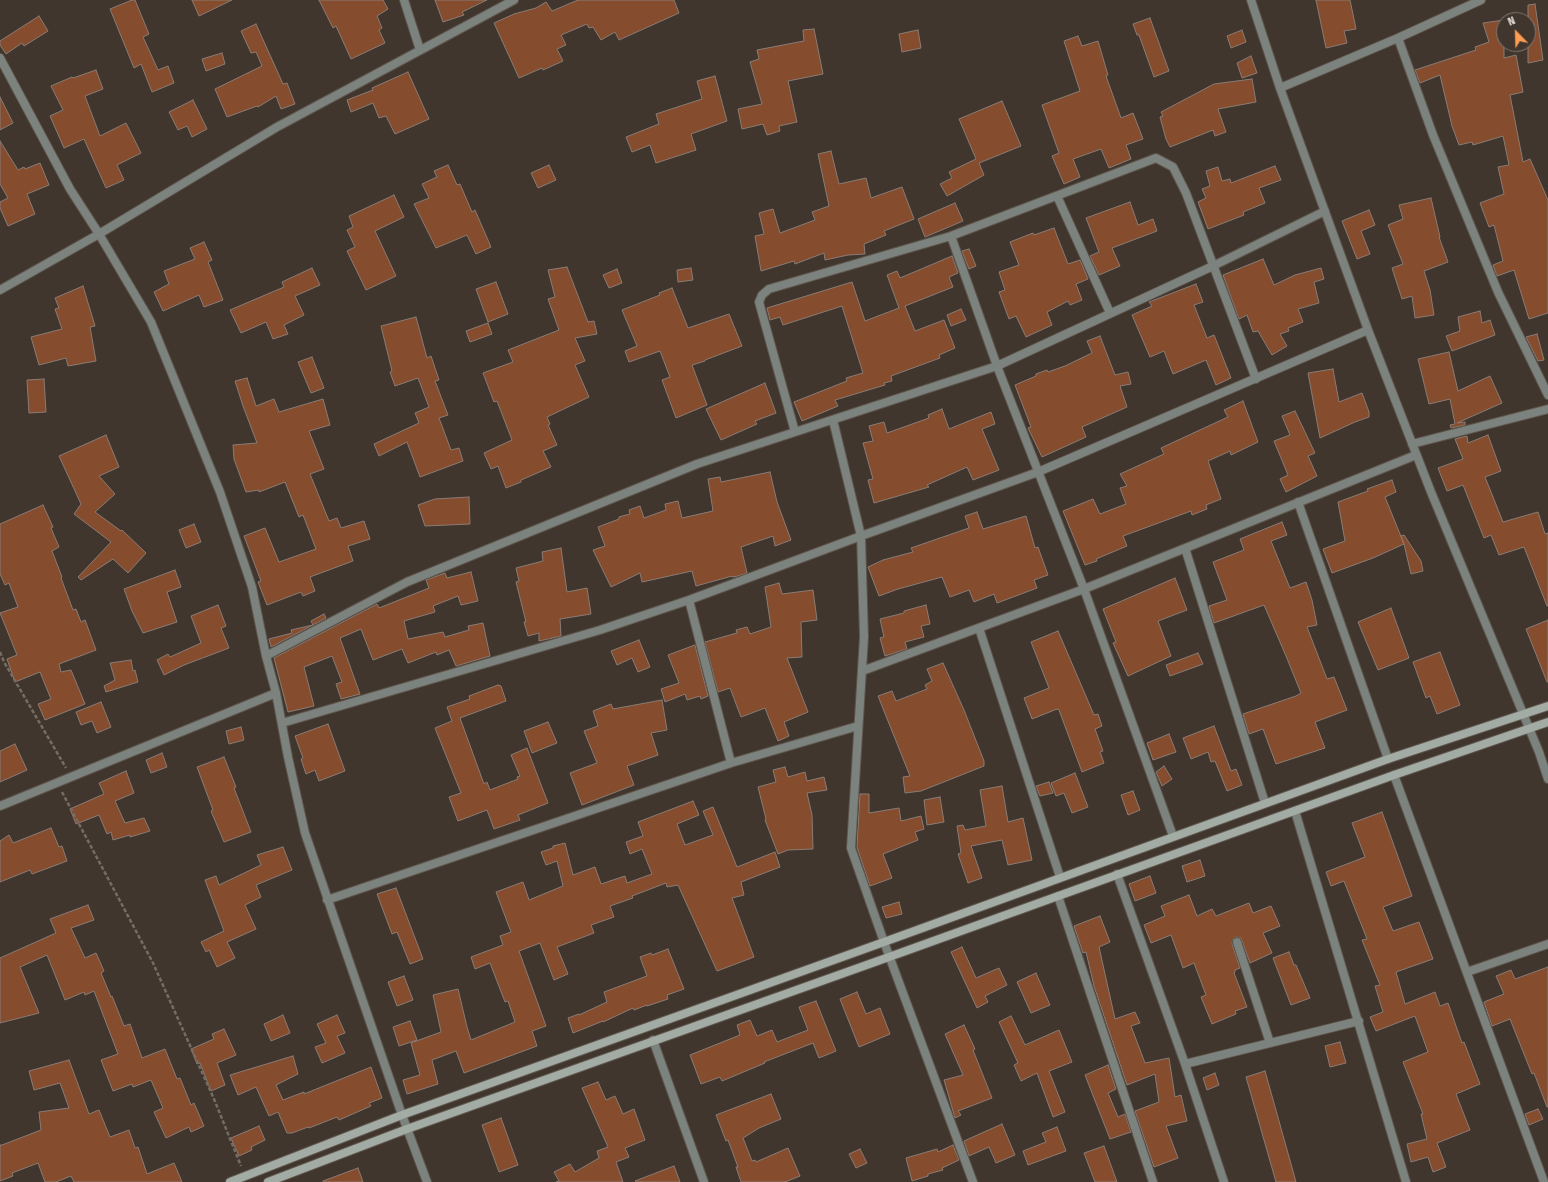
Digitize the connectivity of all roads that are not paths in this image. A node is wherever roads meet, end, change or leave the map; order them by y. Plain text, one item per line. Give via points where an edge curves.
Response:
1 (404, 0) edge
2 (514, 0) edge
3 (1251, 0) edge
4 (1481, 0) edge
5 (1398, 38) junction
6 (420, 50) junction
7 (0, 58) edge
8 (1280, 88) junction
9 (1057, 196) junction
10 (1325, 211) junction
11 (99, 234) junction
12 (951, 236) junction
13 (1213, 266) junction
14 (0, 290) edge
15 (1110, 313) junction
16 (1368, 330) junction
17 (997, 366) junction
18 (1256, 379) junction
19 (1548, 394) edge
20 (1548, 409) edge
21 (833, 420) junction
22 (795, 432) junction
23 (1412, 444) junction
24 (1416, 455) junction
25 (1038, 472) junction
26 (1298, 502) junction
27 (861, 536) junction
28 (1185, 548) junction
29 (1084, 589) junction
30 (689, 600) junction
31 (979, 628) junction
32 (266, 656) junction
33 (862, 671) junction
34 (276, 693) junction
35 (1548, 706) edge
36 (1522, 713) junction
37 (1548, 722) edge
38 (282, 723) junction
39 (858, 726) junction
40 (1528, 728) junction
41 (1388, 759) junction
42 (731, 763) junction
43 (1394, 775) junction
44 (1548, 779) edge
45 (1265, 803) junction
46 (0, 806) edge
47 (1295, 810) junction
48 (1173, 836) junction
49 (1117, 874) junction
50 (1060, 877) junction
51 (1058, 896) junction
52 (327, 900) junction
53 (884, 942) junction
54 (1237, 942) dead end
55 (1548, 944) edge
56 (889, 957) junction
57 (1467, 972) junction
58 (1359, 1021) junction
59 (653, 1040) junction
60 (1270, 1043) junction
61 (1185, 1064) junction
62 (402, 1115) junction
63 (407, 1129) junction
64 (230, 1182) edge
65 (268, 1182) edge
66 (427, 1182) edge
67 (704, 1182) edge
68 (973, 1182) edge
69 (1153, 1182) edge
70 (1224, 1182) edge
71 (1406, 1182) edge
72 (1544, 1182) edge

1 - 6 street
2 - 6 street
3 - 8 street
4 - 5 street
5 - 8 street
5 - 19 street via 1433,135 1495,285
6 - 11 street via 277,127
7 - 11 street via 70,189
8 - 10 street
9 - 12 street
9 - 13 street via 1156,158 1173,168 1186,193
9 - 15 street
10 - 13 street
10 - 16 street
11 - 14 street
11 - 32 street via 151,322 220,492 252,587
12 - 17 street
12 - 22 street via 769,289 762,295 759,302
13 - 15 street
13 - 18 street
15 - 17 street
16 - 18 street
16 - 23 street
17 - 21 street
17 - 25 street
18 - 25 street
20 - 23 street
21 - 22 street
21 - 27 street
22 - 32 street via 697,464 407,582
23 - 24 street
24 - 26 street
24 - 36 street
25 - 27 street
25 - 29 street
26 - 28 street
26 - 41 street
27 - 30 street
27 - 33 street via 864,637
28 - 29 street
28 - 45 street
29 - 31 street
29 - 48 street
30 - 38 street via 592,632
30 - 42 street
31 - 33 street
31 - 50 street
32 - 34 street
33 - 39 street
34 - 38 street
34 - 46 street
35 - 36 main road
36 - 40 street
36 - 41 main road
37 - 40 main road
38 - 52 street via 305,833
39 - 42 street
39 - 53 street via 851,848
40 - 43 main road
40 - 44 street
41 - 45 main road
42 - 52 street
43 - 47 main road
43 - 57 street
45 - 48 main road
47 - 49 main road
47 - 58 street
48 - 50 main road
49 - 51 main road
49 - 61 street
50 - 53 main road
51 - 56 main road
51 - 69 street
52 - 62 street
53 - 56 street
53 - 62 main road
54 - 60 street
55 - 57 street
56 - 59 main road
56 - 68 street
57 - 72 street
58 - 60 street
58 - 71 street
59 - 63 main road
59 - 67 street
60 - 61 street
61 - 70 street
62 - 63 street
62 - 64 main road
63 - 65 main road
63 - 66 street

